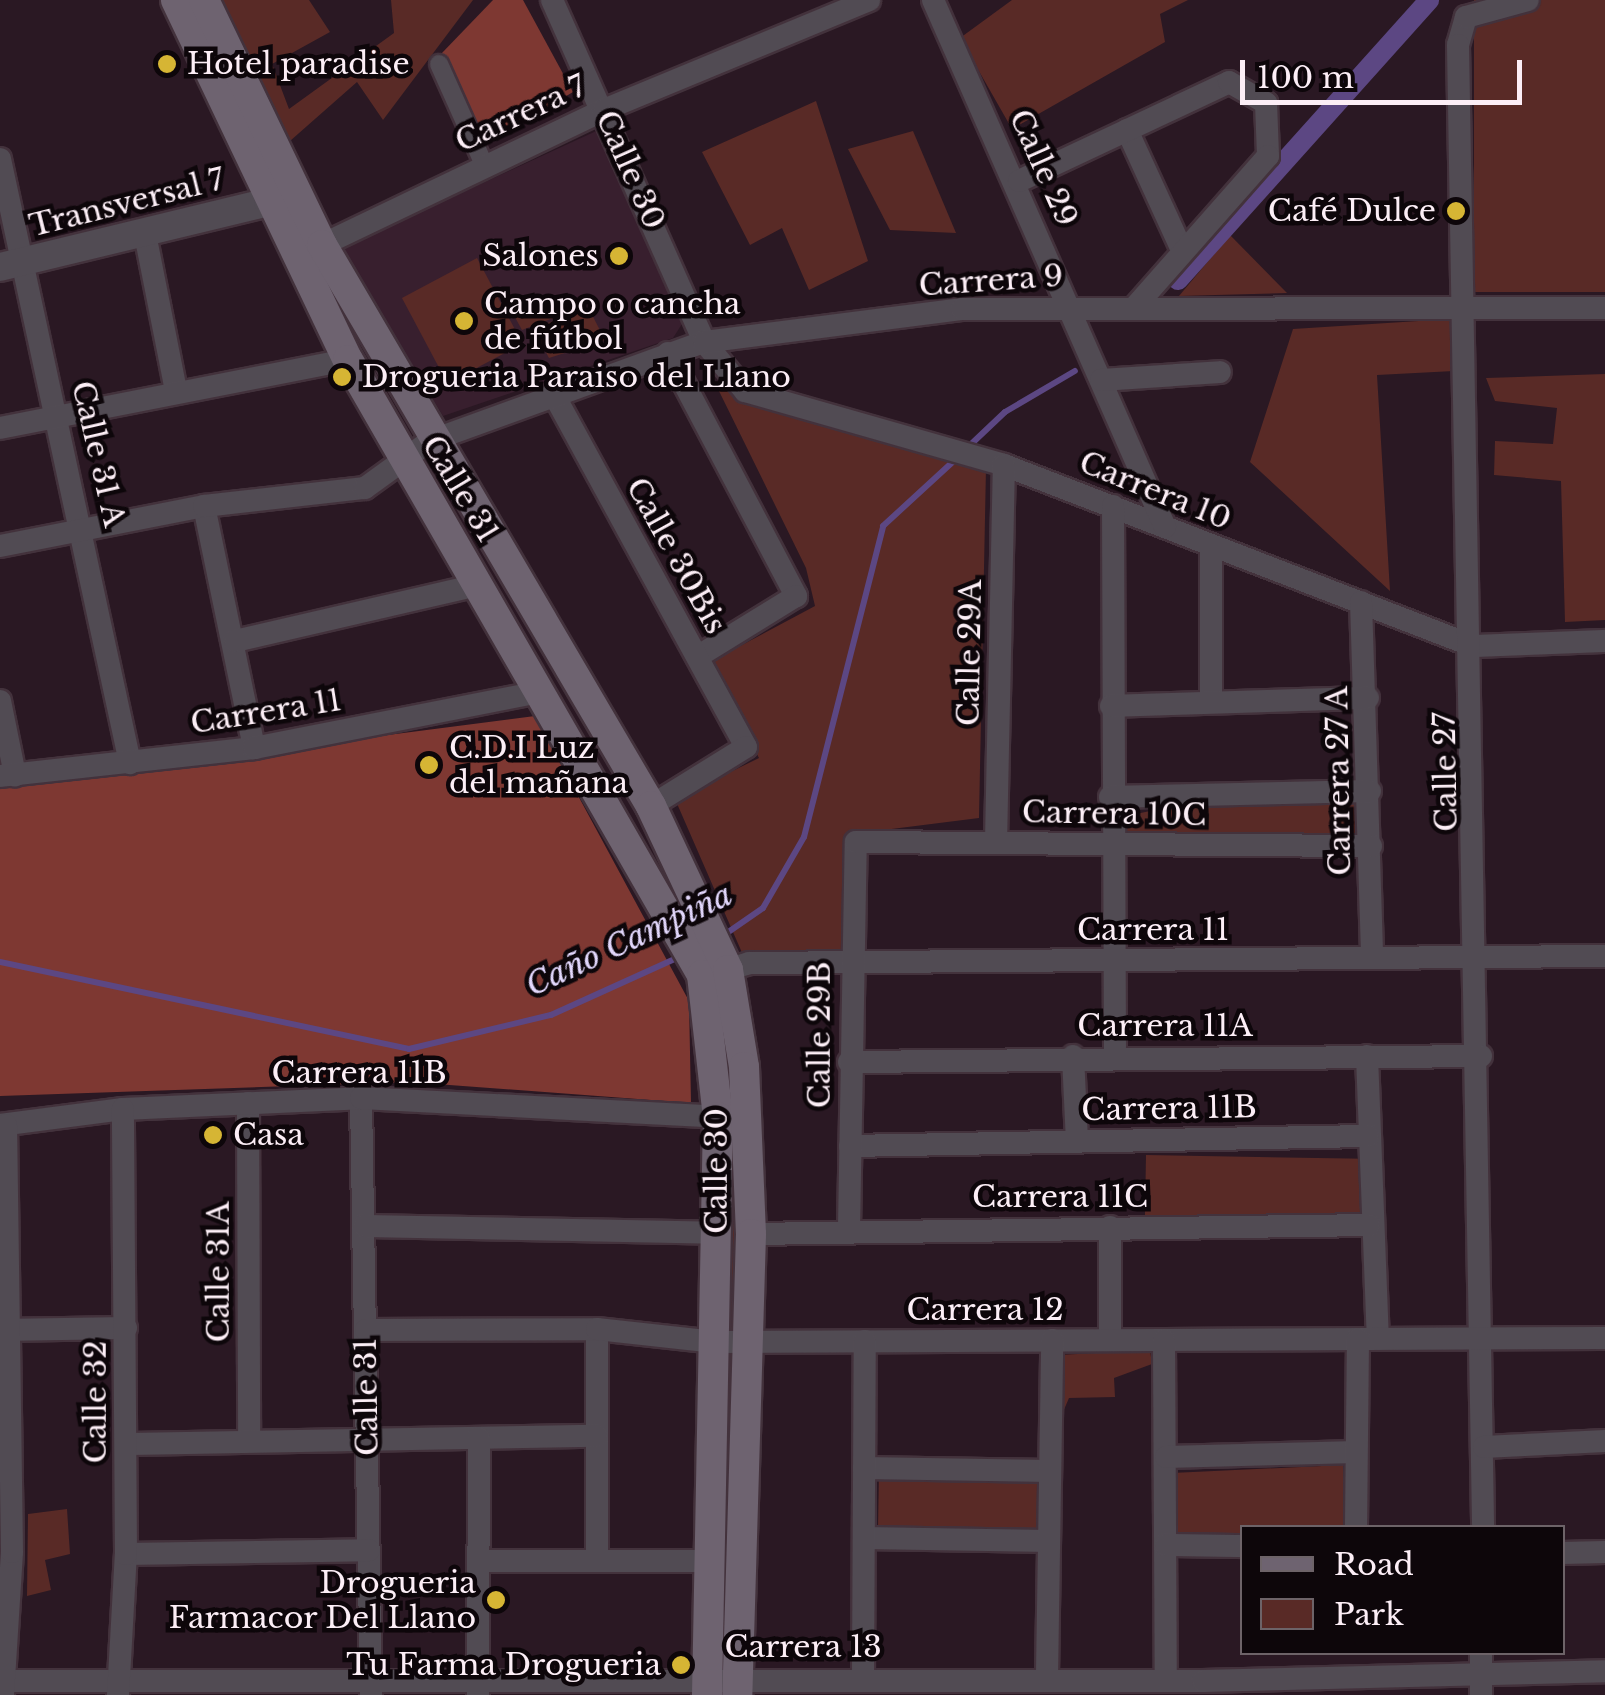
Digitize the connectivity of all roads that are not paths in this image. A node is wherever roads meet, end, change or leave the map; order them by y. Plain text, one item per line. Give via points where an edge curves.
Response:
1 (176, 0) edge
2 (204, 0) edge
3 (552, 0) edge
4 (869, 0) edge
5 (933, 0) edge
6 (1528, 0) edge
7 (1458, 8) edge
8 (439, 64) dead end
9 (604, 110) junction
10 (1127, 130) junction
11 (0, 159) edge
12 (486, 167) junction
13 (1019, 181) junction
14 (268, 202) junction
15 (146, 234) junction
16 (322, 245) junction
17 (1180, 246) junction
18 (11, 264) edge
19 (1069, 305) junction
20 (1135, 307) junction
21 (1605, 308) edge
22 (1467, 310) junction
23 (704, 342) junction
24 (668, 352) junction
25 (348, 360) junction
26 (1220, 372) dead end
27 (1102, 380) junction
28 (176, 390) junction
29 (553, 393) junction
30 (59, 417) junction
31 (0, 428) edge
32 (430, 440) junction
33 (403, 456) junction
34 (1004, 465) junction
35 (204, 506) junction
36 (1114, 506) junction
37 (1166, 528) junction
38 (84, 530) junction
39 (0, 546) edge
40 (1211, 546) junction
41 (478, 585) junction
42 (1361, 602) junction
43 (235, 641) junction
44 (1605, 641) edge
45 (1473, 646) junction
46 (696, 657) junction
47 (539, 692) junction
48 (1368, 698) junction
49 (0, 701) edge
50 (1211, 702) junction
51 (1110, 706) junction
52 (254, 748) junction
53 (130, 762) junction
54 (7, 775) edge
55 (1370, 791) junction
56 (1110, 797) junction
57 (652, 806) junction
58 (856, 842) joint
59 (996, 842) junction
60 (1109, 845) junction
61 (1371, 846) junction
62 (698, 927) junction
63 (1605, 956) edge
64 (1372, 958) junction
65 (1480, 958) junction
66 (1108, 960) junction
67 (849, 962) junction
68 (715, 973) junction
69 (1073, 1056) junction
70 (1115, 1056) junction
71 (1368, 1056) junction
72 (1481, 1056) junction
73 (849, 1062) junction
74 (361, 1098) junction
75 (248, 1103) junction
76 (123, 1108) junction
77 (718, 1117) junction
78 (3, 1125) edge
79 (1368, 1136) junction
80 (1077, 1140) junction
81 (850, 1146) junction
82 (1369, 1225) junction
83 (364, 1226) junction
84 (1110, 1227) junction
85 (849, 1229) junction
86 (717, 1233) junction
87 (750, 1234) junction
88 (126, 1328) junction
89 (597, 1329) junction
90 (4, 1330) edge
91 (366, 1330) junction
92 (1486, 1338) junction
93 (1605, 1338) edge
94 (1368, 1339) junction
95 (1052, 1340) junction
96 (1110, 1340) junction
97 (1164, 1340) junction
98 (866, 1341) junction
99 (715, 1342) junction
100 (749, 1342) junction
101 (597, 1436) junction
102 (479, 1438) junction
103 (368, 1439) junction
104 (250, 1441) junction
105 (1605, 1441) edge
106 (6, 1443) edge
107 (127, 1444) junction
108 (1484, 1446) junction
109 (1356, 1452) junction
110 (1166, 1457) junction
111 (864, 1468) junction
112 (1050, 1471) junction
113 (1356, 1525) edge
114 (1483, 1525) edge
115 (864, 1538) junction
116 (1049, 1542) junction
117 (1166, 1545) junction
118 (1240, 1546) edge
119 (369, 1550) junction
120 (6, 1552) edge
121 (1605, 1552) edge
122 (1565, 1553) edge
123 (126, 1554) junction
124 (479, 1561) junction
125 (597, 1561) junction
126 (706, 1561) junction
127 (1355, 1663) edge
128 (1605, 1671) edge
129 (1481, 1673) edge
130 (1166, 1674) junction
131 (1047, 1675) junction
132 (863, 1676) junction
133 (2, 1686) edge
134 (722, 1686) edge
135 (916, 1686) edge
136 (371, 1687) edge
137 (478, 1687) edge
138 (118, 1688) edge
139 (229, 1688) edge
140 (1203, 1688) edge

1 - 14 main road, Calle 31
2 - 16 main road, Calle 31
3 - 9 street, Calle 30
4 - 9 street, Carrera 7
5 - 13 street, Calle 29
6 - 7 street
7 - 22 street, Calle 27
8 - 12 street
9 - 12 street, Carrera 7
9 - 23 street, Calle 30
10 - 13 street
10 - 17 street
10 - 17 street via 1229,82 1266,102 1268,156
11 - 18 street, Calle 31 A
12 - 16 street, Carrera 7
13 - 19 street, Calle 29
14 - 15 street, Transversal 7
14 - 16 street
14 - 25 main road, Calle 31
15 - 18 street, Transversal 7
15 - 28 street
16 - 32 main road, Calle 31
17 - 20 street
18 - 30 street, Calle 31 A
19 - 20 street, Carrera 9
19 - 23 street, Carrera 9
19 - 27 street, Calle 29
20 - 22 street, Carrera 9
21 - 22 street, Carrera 9
22 - 45 street, Calle 27
23 - 24 street, Carrera 9
23 - 34 street, Carrera 10 via 745,391
24 - 29 street, Carrera 9
24 - 46 street via 796,596
25 - 28 street
25 - 33 main road, Calle 31
26 - 27 street
27 - 37 street, Calle 29
28 - 30 street
29 - 32 street, Carrera 9
29 - 46 street, Calle 30Bis
30 - 31 street
30 - 38 street, Calle 31 A
32 - 33 street, Carrera 9
32 - 57 main road, Calle 31
33 - 35 street, Carrera 9 via 365,488
33 - 41 main road, Calle 31
34 - 36 street, Carrera 10
34 - 59 street, Calle 29A
35 - 38 street, Carrera 9
35 - 43 street
36 - 37 street, Carrera 10
36 - 51 street
37 - 40 street, Carrera 10
38 - 39 street, Carrera 9
38 - 53 street, Calle 31 A
40 - 42 street, Carrera 10
40 - 50 street
41 - 43 street
41 - 47 main road, Calle 31
42 - 45 street, Carrera 10
42 - 48 street, Carrera 27 A
43 - 52 street
44 - 45 street, Carrera 10
45 - 65 street, Calle 27
46 - 57 street, Calle 30Bis via 746,748
47 - 52 street, Carrera 11
47 - 62 main road, Calle 30
48 - 50 street
48 - 55 street, Carrera 27 A
49 - 54 street
50 - 51 street
51 - 56 street
52 - 53 street, Carrera 11
53 - 54 street, Carrera 11
55 - 56 street
55 - 61 street, Carrera 27 A
56 - 60 street
57 - 62 main road, Calle 31
58 - 59 street, Carrera 10C
58 - 67 street, Calle 29B
59 - 60 street, Carrera 10C
60 - 61 street, Carrera 10C
60 - 66 street
61 - 64 street, Carrera 27 A
62 - 68 main road, Calle 30
63 - 65 street, Carrera 11
64 - 65 street, Carrera 11
64 - 66 street, Carrera 11
65 - 72 street, Calle 27
66 - 67 street, Carrera 11
66 - 70 street
67 - 68 street, Carrera 11
67 - 73 street, Calle 29B
68 - 77 main road, Calle 30
68 - 87 main road, Calle 30 via 744,1067
69 - 70 street, Carrera 11A
69 - 73 street, Carrera 11A
69 - 80 street
70 - 71 street, Carrera 11A
71 - 72 street, Carrera 11A
71 - 79 street
72 - 92 street, Calle 27
73 - 81 street, Calle 29B
74 - 75 street, Carrera 11B
74 - 77 street, Carrera 11B
74 - 83 street, Calle 31
75 - 76 street, Carrera 11B
75 - 104 street, Calle 31A
76 - 78 street, Carrera 11B
76 - 88 street, Calle 32
77 - 86 main road, Calle 30
78 - 90 street
79 - 80 street, Carrera 11B
79 - 82 street
80 - 81 street, Carrera 11B
81 - 85 street, Calle 29B
82 - 84 street, Carrera 11C
82 - 94 street
83 - 86 street
83 - 91 street, Calle 31
84 - 85 street, Carrera 11C
84 - 96 street
85 - 87 street, Carrera 11C
86 - 99 main road, Calle 30
87 - 100 main road, Calle 30
88 - 90 street
88 - 107 street, Calle 32
89 - 91 street, Carrera 12
89 - 99 street, Carrera 12
89 - 101 street
90 - 106 street
91 - 103 street, Calle 31
92 - 93 street, Carrera 12
92 - 94 street, Carrera 12
92 - 108 street, Calle 27
94 - 97 street, Carrera 12
94 - 109 street
95 - 96 street, Carrera 12
95 - 98 street, Carrera 12
95 - 112 street
96 - 97 street, Carrera 12
97 - 110 street
98 - 100 street, Carrera 12
98 - 111 street
99 - 100 street, Carrera 12
99 - 126 main road, Calle 30
100 - 134 main road, Calle 30
101 - 102 street
101 - 125 street
102 - 103 street
102 - 124 street
103 - 104 street
103 - 119 street, Calle 31
104 - 107 street
105 - 108 street
106 - 120 street
107 - 123 street, Calle 32
108 - 114 street, Calle 27
109 - 110 street
109 - 113 street
110 - 117 street
111 - 112 street
111 - 115 street
112 - 116 street
115 - 116 street
115 - 132 street
116 - 131 street
117 - 118 street
117 - 130 street
119 - 123 street
119 - 136 street, Calle 31
120 - 133 street
121 - 122 street
123 - 138 street, Calle 32
124 - 125 street
124 - 137 street
125 - 126 street
126 - 134 main road, Calle 30
127 - 129 street, Carrera 13
127 - 140 street, Carrera 13
128 - 129 street, Carrera 13
130 - 131 street, Carrera 13
130 - 140 street, Carrera 13
131 - 135 street, Carrera 13
132 - 134 street, Carrera 13
132 - 135 street, Carrera 13
133 - 138 street, Carrera 13
134 - 137 street, Carrera 13
136 - 137 street, Carrera 13
136 - 139 street, Carrera 13
138 - 139 street, Carrera 13

